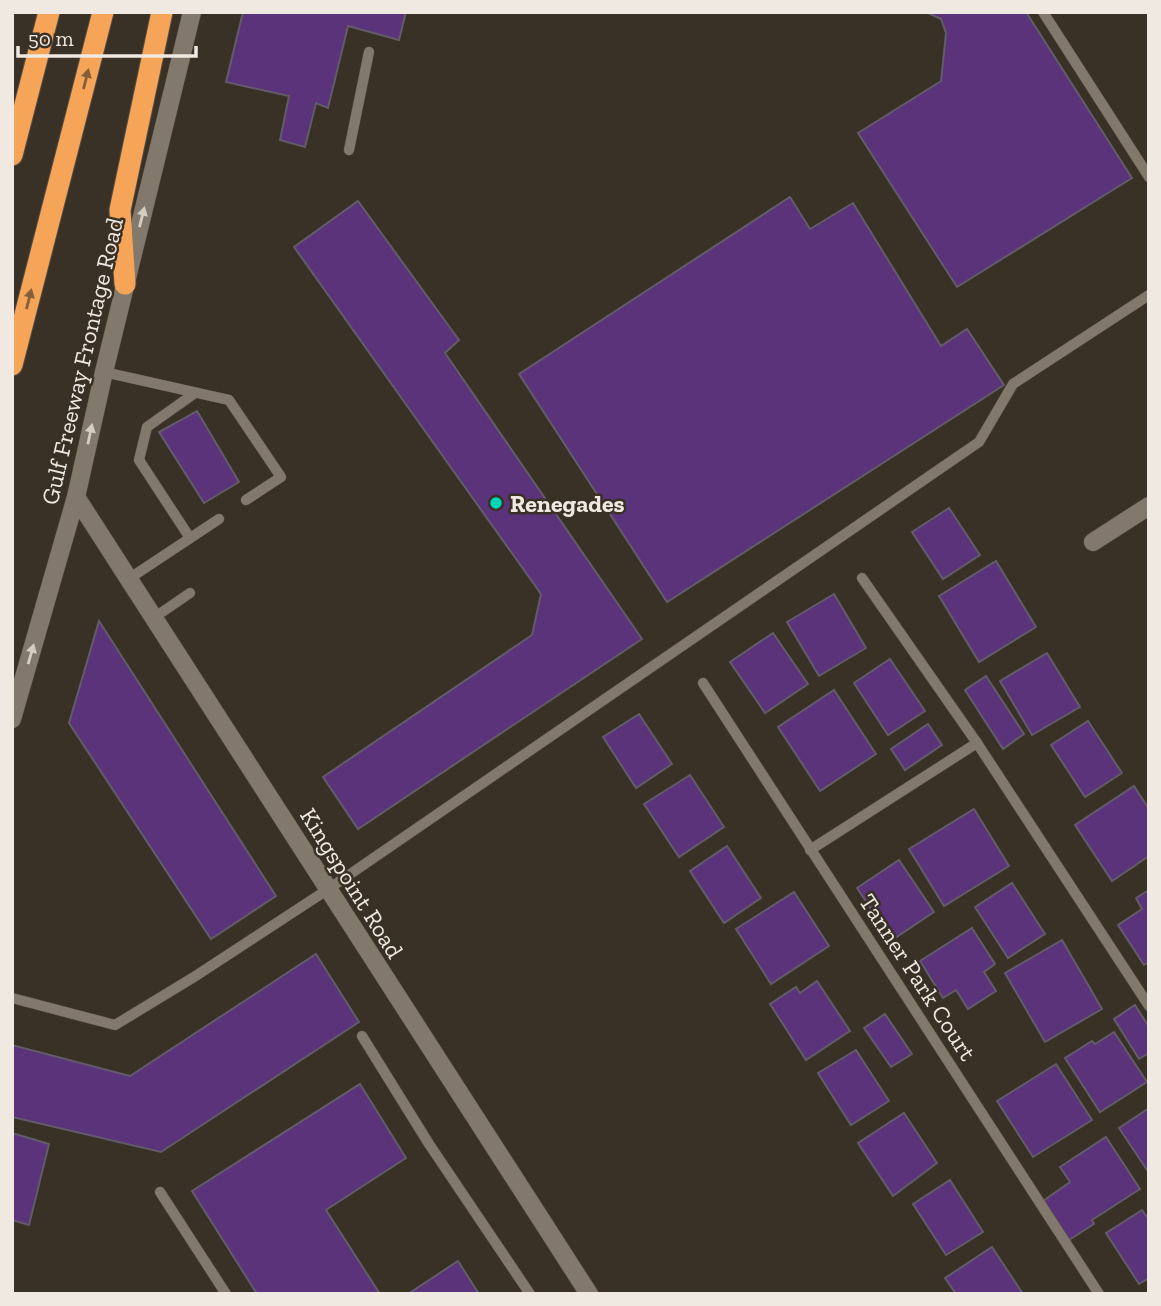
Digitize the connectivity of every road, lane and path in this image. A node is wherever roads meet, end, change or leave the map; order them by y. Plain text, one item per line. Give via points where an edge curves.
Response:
1 (49, 12) edge
2 (103, 12) edge
3 (162, 12) edge
4 (192, 12) edge
5 (1043, 12) edge
6 (369, 52) dead end
7 (349, 150) dead end
8 (12, 155) edge
9 (1149, 177) edge
10 (125, 284) junction
11 (1149, 295) edge
12 (12, 365) edge
13 (104, 372) junction
14 (195, 393) junction
15 (76, 497) junction
16 (246, 500) dead end
17 (1149, 506) edge
18 (219, 519) dead end
19 (190, 538) junction
20 (1093, 542) dead end
21 (862, 578) dead end
22 (130, 579) junction
23 (190, 593) dead end
24 (155, 617) junction
25 (703, 683) dead end
26 (12, 719) edge
27 (977, 743) junction
28 (810, 850) junction
29 (327, 890) junction
30 (12, 998) edge
31 (1149, 1006) edge
32 (362, 1036) dead end
33 (160, 1192) dead end
34 (226, 1294) edge
35 (530, 1294) edge
36 (589, 1294) edge
37 (1098, 1294) edge

1 - 8 highway
12 -> 2 highway
3 - 10 highway via 120,210
10 -> 4 street, Gulf Freeway Frontage Road
5 - 9 lane
6 - 7 lane
10 - 13 street, Gulf Freeway Frontage Road
11 - 29 lane via 1013,384 979,442
13 - 14 lane
15 -> 13 street, Gulf Freeway Frontage Road
14 - 16 lane via 229,400 281,477
14 - 19 lane via 147,427 139,460
15 - 22 street, Kingspoint Road
26 -> 15 street, Gulf Freeway Frontage Road
17 - 20 street
18 - 19 lane
19 - 22 lane
21 - 27 lane
22 - 24 street, Kingspoint Road
23 - 24 lane
24 - 29 street, Kingspoint Road
25 - 28 lane, Tanner Park Court
27 - 28 lane
27 - 31 lane
28 - 37 lane, Tanner Park Court
29 - 30 lane via 116,1025
29 - 36 street, Kingspoint Road
32 - 35 lane
33 - 34 lane

